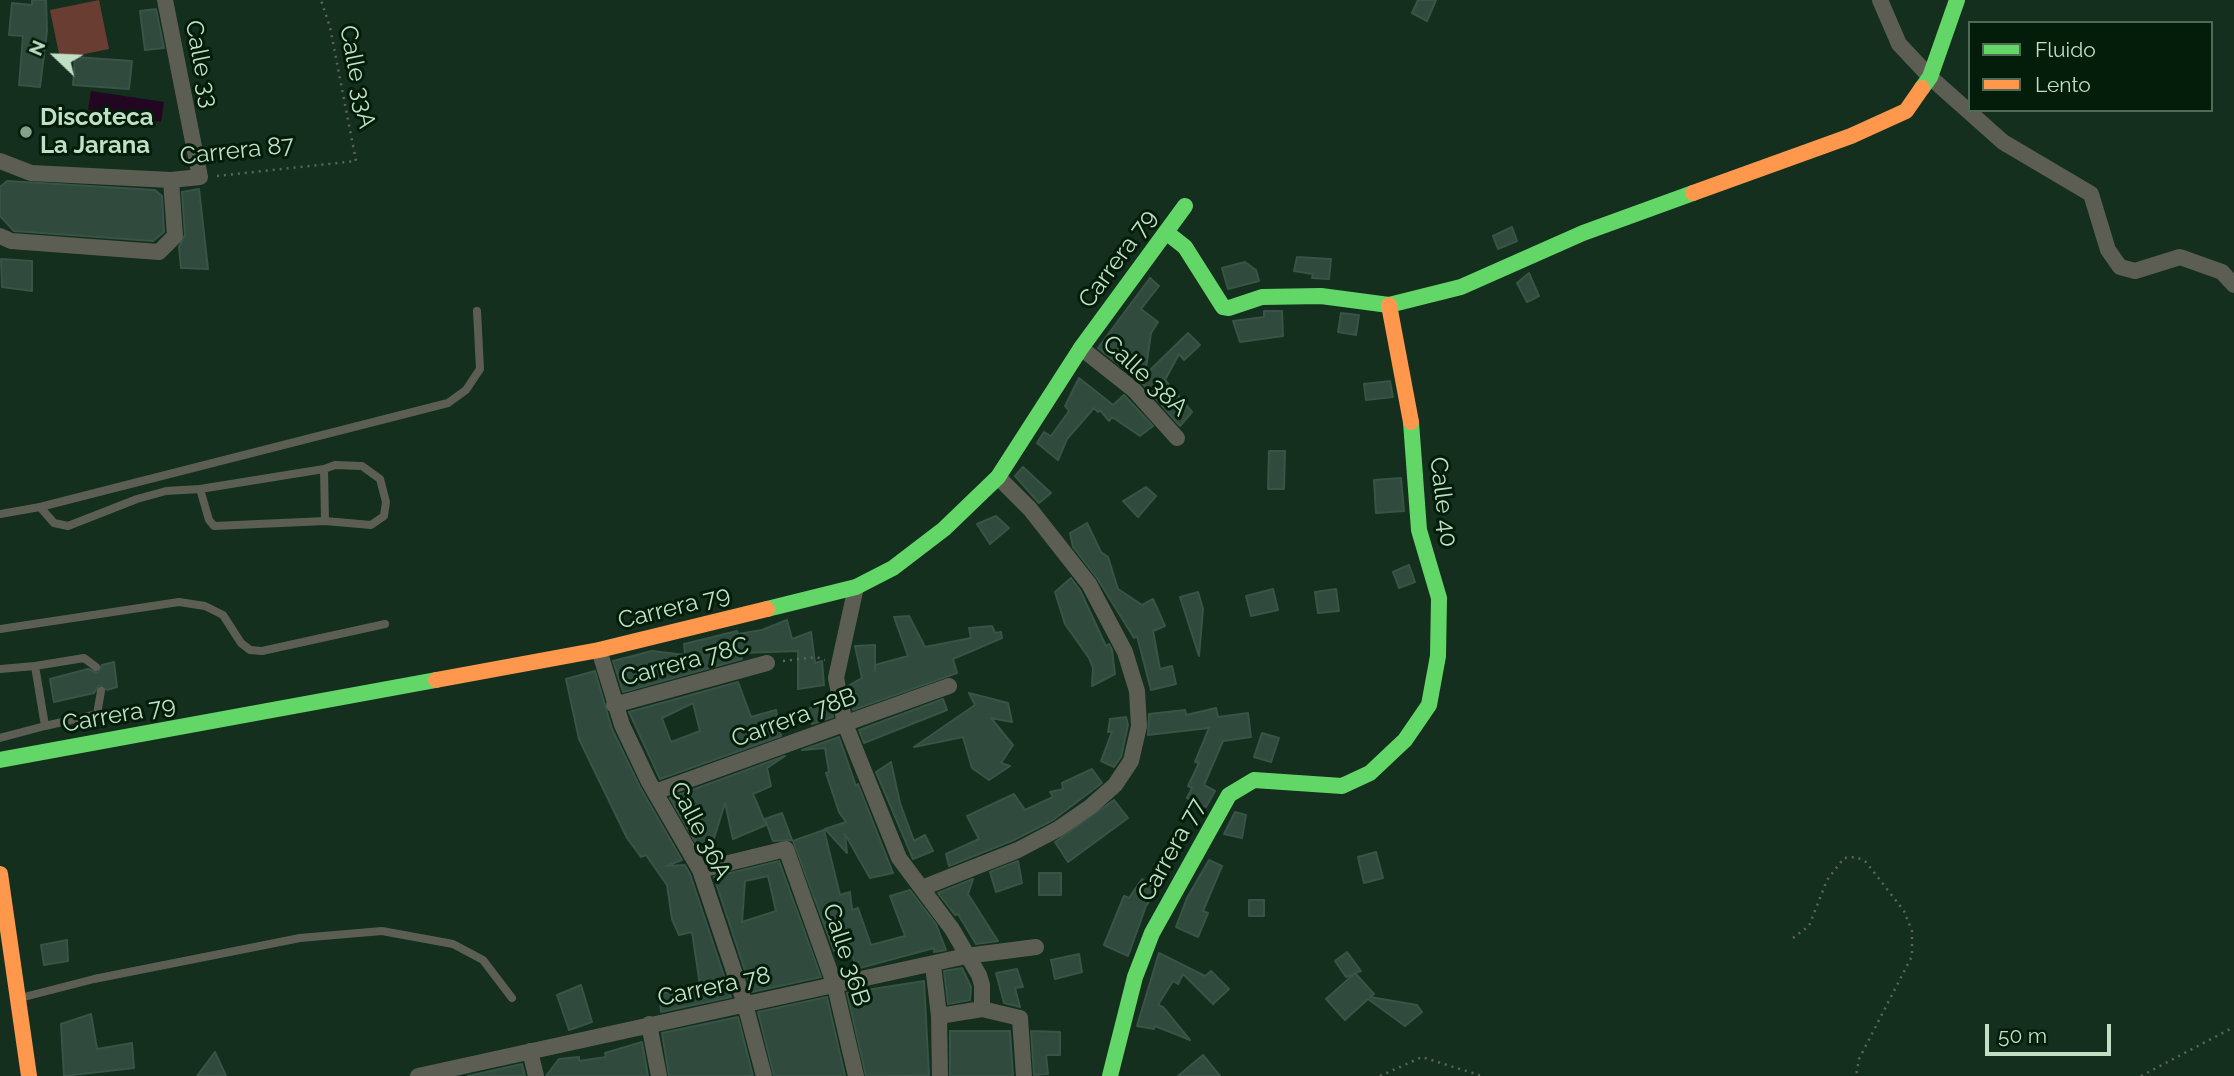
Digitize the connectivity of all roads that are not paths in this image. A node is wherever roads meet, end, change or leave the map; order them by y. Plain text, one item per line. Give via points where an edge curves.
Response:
1 (165, 0) edge
2 (1880, 0) edge
3 (1957, 0) edge
4 (1930, 77) junction
5 (1968, 111) edge
6 (1969, 112) edge
7 (0, 161) edge
8 (200, 177) joint
9 (171, 180) junction
10 (1185, 206) dead end
11 (1166, 232) junction
12 (0, 236) edge
13 (2234, 285) edge
14 (1389, 305) junction
15 (477, 311) dead end
16 (1081, 348) junction
17 (1177, 438) dead end
18 (324, 470) junction
19 (998, 477) junction
20 (200, 489) junction
21 (40, 507) junction
22 (0, 514) edge
23 (325, 521) junction
24 (856, 587) junction
25 (385, 624) dead end
26 (0, 629) edge
27 (600, 650) junction
28 (767, 663) road end
29 (36, 666) junction
30 (96, 667) dead end
31 (0, 669) edge
32 (949, 686) dead end
33 (101, 691) dead end
34 (614, 705) junction
35 (1429, 705) joint
36 (845, 724) junction
37 (45, 726) junction
38 (0, 738) edge
39 (0, 760) edge
40 (655, 792) junction
41 (700, 870) junction
42 (0, 874) edge
43 (922, 888) junction
44 (4, 925) edge
45 (1028, 948) dead end
46 (966, 956) junction
47 (933, 965) junction
48 (835, 986) junction
49 (512, 998) dead end
50 (17, 999) junction
51 (745, 1004) junction
52 (982, 1009) junction
53 (939, 1016) junction
54 (649, 1024) junction
55 (530, 1051) junction
56 (29, 1076) edge
57 (418, 1076) edge
58 (536, 1076) edge
59 (659, 1076) edge
60 (764, 1076) edge
61 (856, 1076) edge
62 (940, 1076) edge
63 (1024, 1076) edge
64 (1110, 1076) edge

1 - 8 street, Calle 33
2 - 4 street via 1899,44
3 - 4 main road
4 - 5 street
4 - 14 main road via 1906,111 1852,136 1583,233 1461,287
6 - 13 street via 2003,142 2091,194 2108,250 2120,267 2135,271 2180,257 2222,272
7 - 9 street, Carrera 87 via 31,173
8 - 9 street, Carrera 87
9 - 12 street via 175,236 159,252 11,241
10 - 11 main road, Carrera 79
11 - 14 main road via 1185,247 1223,307 1262,297 1321,296
11 - 16 main road, Carrera 79
14 - 35 main road, Calle 40 via 1411,415 1419,530 1439,598 1438,656
15 - 21 lane via 480,369 466,390 448,403
16 - 17 street, Calle 38A via 1134,390
16 - 19 main road, Carrera 79
18 - 20 lane
18 - 23 lane
18 - 23 lane via 335,465 362,466 380,479 386,502 384,516 371,525
19 - 24 main road, Carrera 79 via 944,529 893,568
19 - 43 street via 1030,509 1089,584 1125,652 1137,691 1139,726 1131,761 1115,785 1090,807 1018,850
20 - 21 lane via 137,499 68,526 54,523
20 - 23 lane via 214,526
21 - 22 lane
24 - 27 main road, Carrera 79
24 - 36 street via 836,678
25 - 26 lane via 262,651 241,643 223,615 205,606 179,602
27 - 34 street, Calle 36A
27 - 39 main road, Carrera 79
28 - 34 street, Carrera 78C
29 - 30 lane via 83,658
29 - 31 lane
29 - 37 lane
32 - 36 street, Carrera 78B
33 - 37 lane via 97,714
34 - 40 street, Calle 36A
35 - 64 main road, Carrera 77 via 1405,740 1370,773 1342,786 1254,780 1229,794 1152,933 1135,977
36 - 40 street, Carrera 78B
36 - 43 street via 899,858
37 - 38 lane
40 - 41 street, Calle 36A
41 - 48 street, Calle 36B via 786,849
41 - 51 street, Calle 36A
42 - 44 main road
43 - 46 street
44 - 50 main road
45 - 46 street, Carrera 78
46 - 47 street, Carrera 78
46 - 52 street via 979,975
47 - 48 street, Carrera 78
47 - 53 street
48 - 51 street, Carrera 78
48 - 61 street, Calle 36B
49 - 50 lane via 482,960 453,944 382,932 300,938
50 - 56 main road via 15,1021
51 - 54 street, Carrera 78
51 - 60 street, Calle 36A
52 - 53 street
52 - 63 street via 1020,1018
53 - 62 street
54 - 55 street, Carrera 78
54 - 59 street
55 - 57 street, Carrera 78
55 - 58 street

